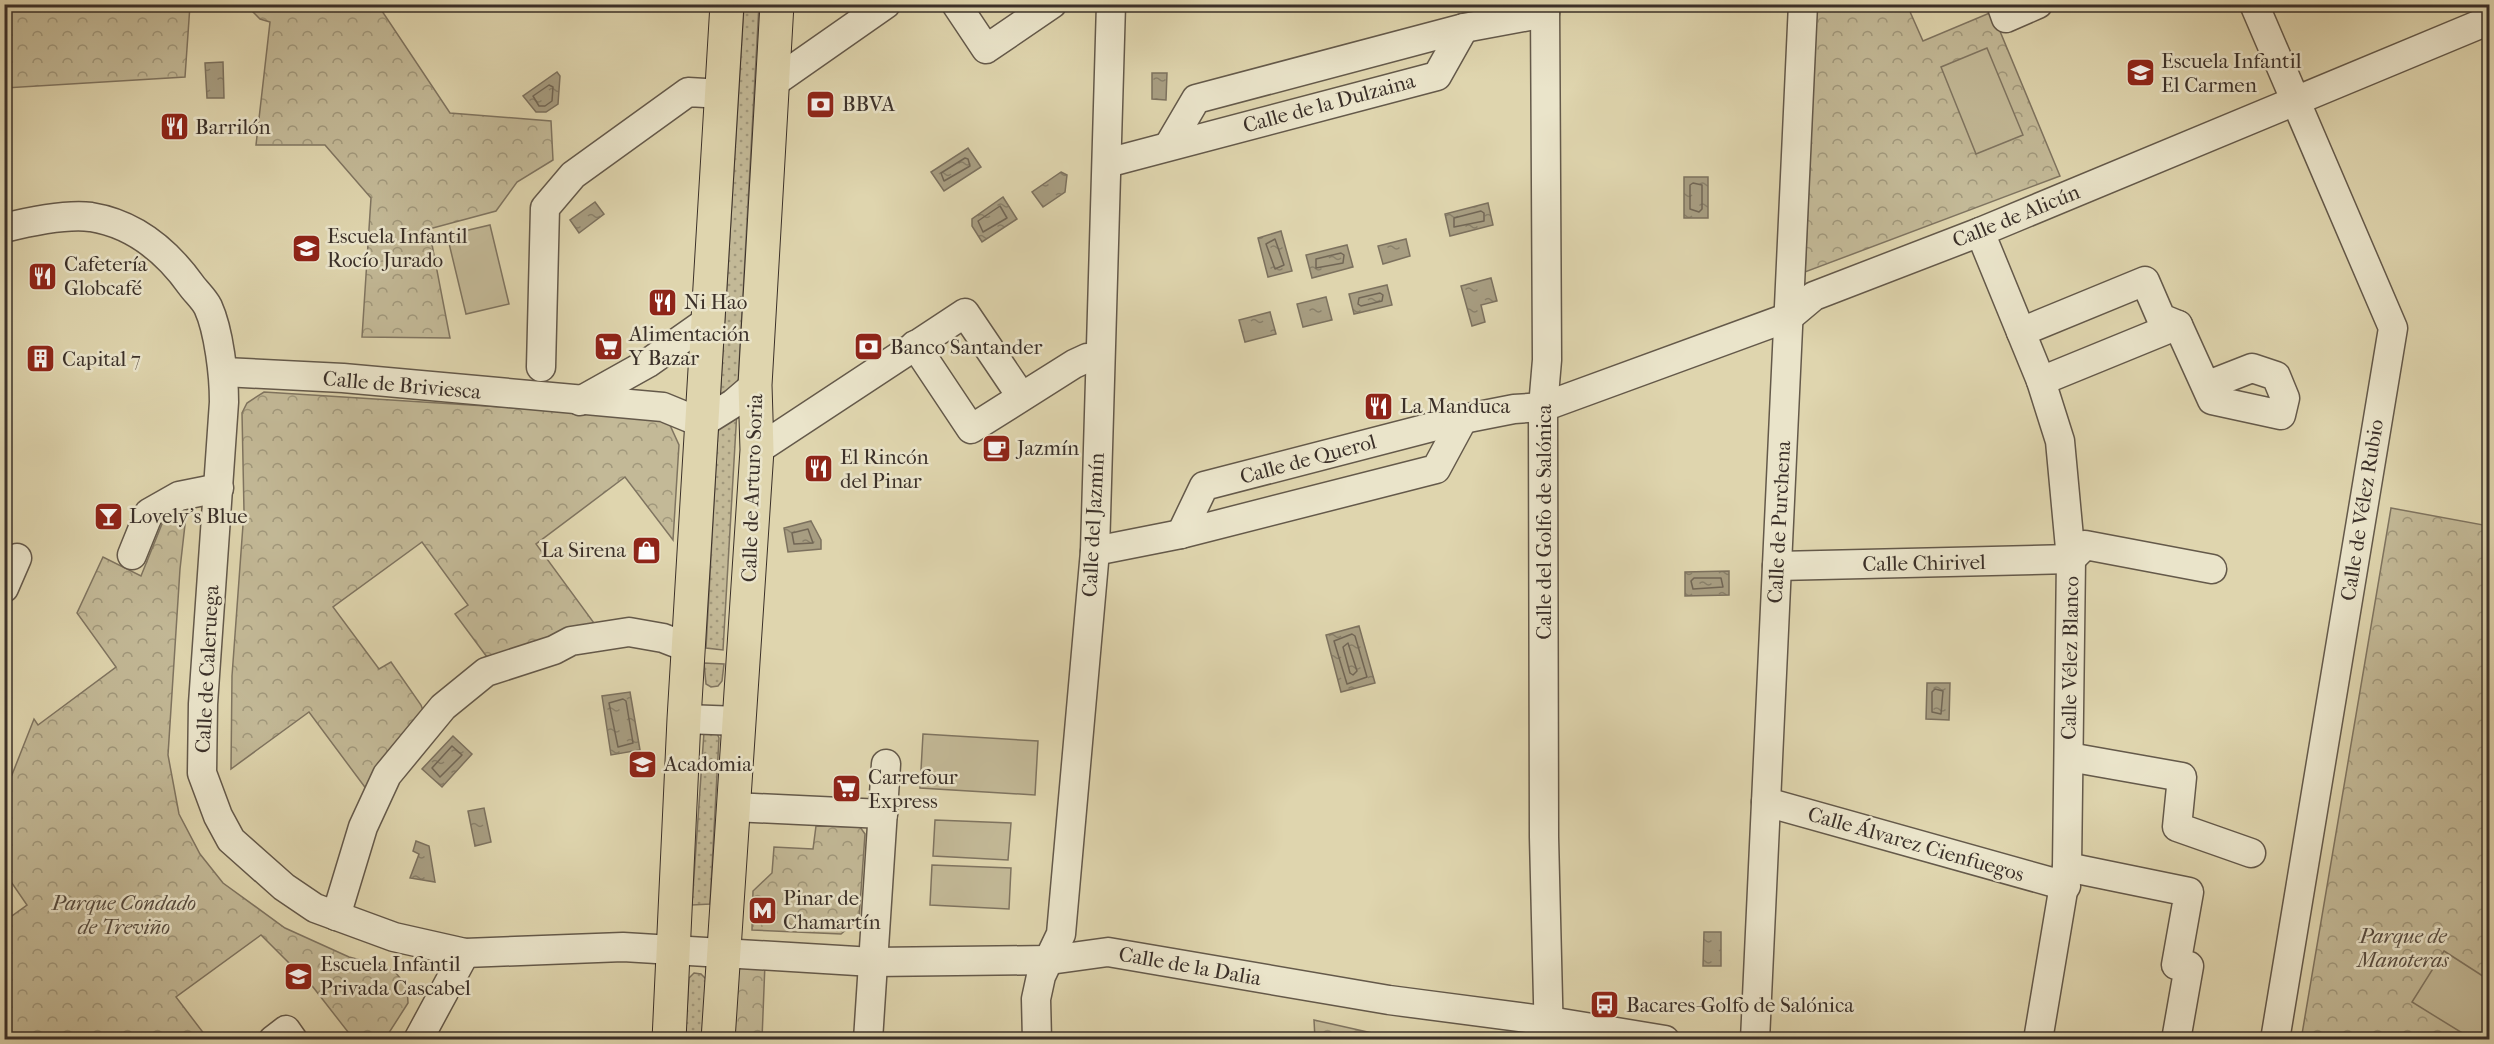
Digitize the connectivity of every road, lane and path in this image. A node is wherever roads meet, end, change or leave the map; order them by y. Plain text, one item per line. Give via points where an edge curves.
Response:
1 (727, 4) edge
2 (777, 4) edge
3 (886, 4) edge
4 (956, 4) edge
5 (1111, 4) edge
6 (1803, 4) edge
7 (2038, 4) edge
8 (2254, 4) edge
9 (1040, 8) edge
10 (1545, 9) edge
11 (2003, 11) edge
12 (2490, 20) edge
13 (1464, 28) junction
14 (772, 82) junction
15 (723, 94) junction
16 (2294, 100) junction
17 (1169, 145) junction
18 (1107, 164) junction
19 (4, 228) edge
20 (1980, 232) junction
21 (1789, 317) junction
22 (709, 320) junction
23 (2178, 325) junction
24 (2021, 332) junction
25 (915, 345) junction
26 (1100, 358) junction
27 (648, 363) junction
28 (541, 367) dead end
29 (224, 372) junction
30 (2041, 381) junction
31 (755, 385) junction
32 (2206, 386) dead end
33 (1021, 396) junction
34 (580, 401) junction
35 (663, 407) junction
36 (1543, 407) junction
37 (1463, 418) junction
38 (702, 423) junction
39 (757, 450) junction
40 (219, 488) junction
41 (1181, 534) junction
42 (1095, 551) junction
43 (132, 555) dead end
44 (17, 558) dead end
45 (2071, 559) junction
46 (1777, 566) junction
47 (2212, 569) dead end
48 (4, 588) edge
49 (689, 648) junction
50 (684, 719) junction
51 (740, 721) junction
52 (2068, 757) junction
53 (886, 764) dead end
54 (1766, 802) junction
55 (733, 807) junction
56 (883, 814) junction
57 (2251, 853) dead end
58 (2066, 877) junction
59 (336, 916) junction
60 (672, 949) junction
61 (722, 952) junction
62 (465, 953) junction
63 (1050, 960) junction
64 (873, 962) junction
65 (1549, 1030) edge
66 (273, 1040) edge
67 (293, 1040) edge
68 (418, 1040) edge
69 (669, 1040) edge
70 (718, 1040) edge
71 (868, 1040) edge
72 (1037, 1040) edge
73 (1665, 1040) edge
74 (1755, 1040) edge
75 (2038, 1040) edge
76 (2176, 1040) edge
77 (2275, 1040) edge

1 - 15 main road
2 - 14 main road, Calle de Arturo Soria
3 - 14 street
4 - 9 street via 986,49
5 - 18 street, Calle del Jazmín
6 - 21 street, Calle de Purchena
7 - 11 street
8 - 16 street, Calle de Vélez Rubio
10 - 13 street, Calle de la Dulzaina
10 - 36 street, Calle del Golfo de Salónica via 1547,360
12 - 16 street, Calle de Alicún
13 - 17 street, Calle de la Dulzaina via 1196,99
13 - 17 street, Calle de la Dulzaina via 1437,76
14 - 31 main road, Calle de Arturo Soria
15 - 22 main road
15 - 28 street via 688,92 573,175 545,208
16 - 20 street, Calle de Alicún
16 - 77 street, Calle de Vélez Rubio via 2393,327
17 - 18 street, Calle de la Dulzaina
18 - 26 street, Calle del Jazmín
19 - 29 street, Calle de Caleruega via 89,217 120,224 142,235 176,264 208,308
20 - 21 street, Calle de Alicún via 1814,296
20 - 24 street, Calle Vélez Blanco
21 - 36 street, Calle de Alicún
21 - 46 street, Calle de Purchena
22 - 27 street
22 - 38 main road
23 - 24 street via 2161,318 2145,281
23 - 30 street
23 - 32 street
24 - 30 street, Calle Vélez Blanco
25 - 33 street via 965,312
25 - 33 street via 971,429
25 - 39 street
26 - 33 street via 1081,361
26 - 42 street, Calle del Jazmín
27 - 34 street
27 - 35 street via 646,379
29 - 34 street, Calle de Briviesca via 390,382
29 - 40 street, Calle de Caleruega
30 - 45 street, Calle Vélez Blanco via 2060,441
31 - 38 street
31 - 39 main road, Calle de Arturo Soria
34 - 35 street, Calle de Briviesca
35 - 38 street, Calle de Briviesca
36 - 37 street, Calle de Querol
36 - 65 street, Calle del Golfo de Salónica via 1544,837
37 - 41 street, Calle de Querol via 1436,469
37 - 41 street, Calle de Querol via 1204,486
38 - 49 main road
39 - 51 main road, Calle de Arturo Soria
40 - 43 street via 179,496 149,513
40 - 59 street, Calle de Caleruega via 204,682 202,773 231,840 284,887 315,908
41 - 42 street, Calle de Querol
42 - 63 street, Calle del Jazmín via 1061,934
44 - 48 street
45 - 46 street, Calle Chirivel
45 - 47 street, Calle Vélez Blanco via 2085,546
45 - 52 street, Calle Vélez Blanco
46 - 54 street, Calle de Purchena
49 - 50 main road
49 - 59 street via 629,632 571,641 486,672 443,706 387,775 363,827
50 - 51 street
50 - 60 main road
51 - 55 main road, Calle de Arturo Soria
52 - 57 street, Calle Vélez Blanco via 2182,777 2177,827
52 - 58 street, Calle Vélez Blanco
53 - 56 street
54 - 58 street, Calle Álvarez Cienfuegos
54 - 74 street, Calle de Purchena
55 - 56 street
55 - 61 main road, Calle de Arturo Soria
56 - 64 street
58 - 75 street, Calle Vélez Blanco
58 - 76 street via 2189,892 2176,965 2189,966
59 - 62 street, Calle de Caleruega via 394,937
60 - 61 street
60 - 62 street, Calle de Caleruega
60 - 69 main road
61 - 64 street, Calle de la Dalia
61 - 70 main road, Calle de Arturo Soria
62 - 68 street
63 - 64 street, Calle de la Dalia
63 - 65 street, Calle de la Dalia via 1108,952
63 - 72 street, Calle del Jazmín via 1041,976 1036,999
64 - 71 street
65 - 73 street, Calle de la Dalia
66 - 67 street via 286,1030

